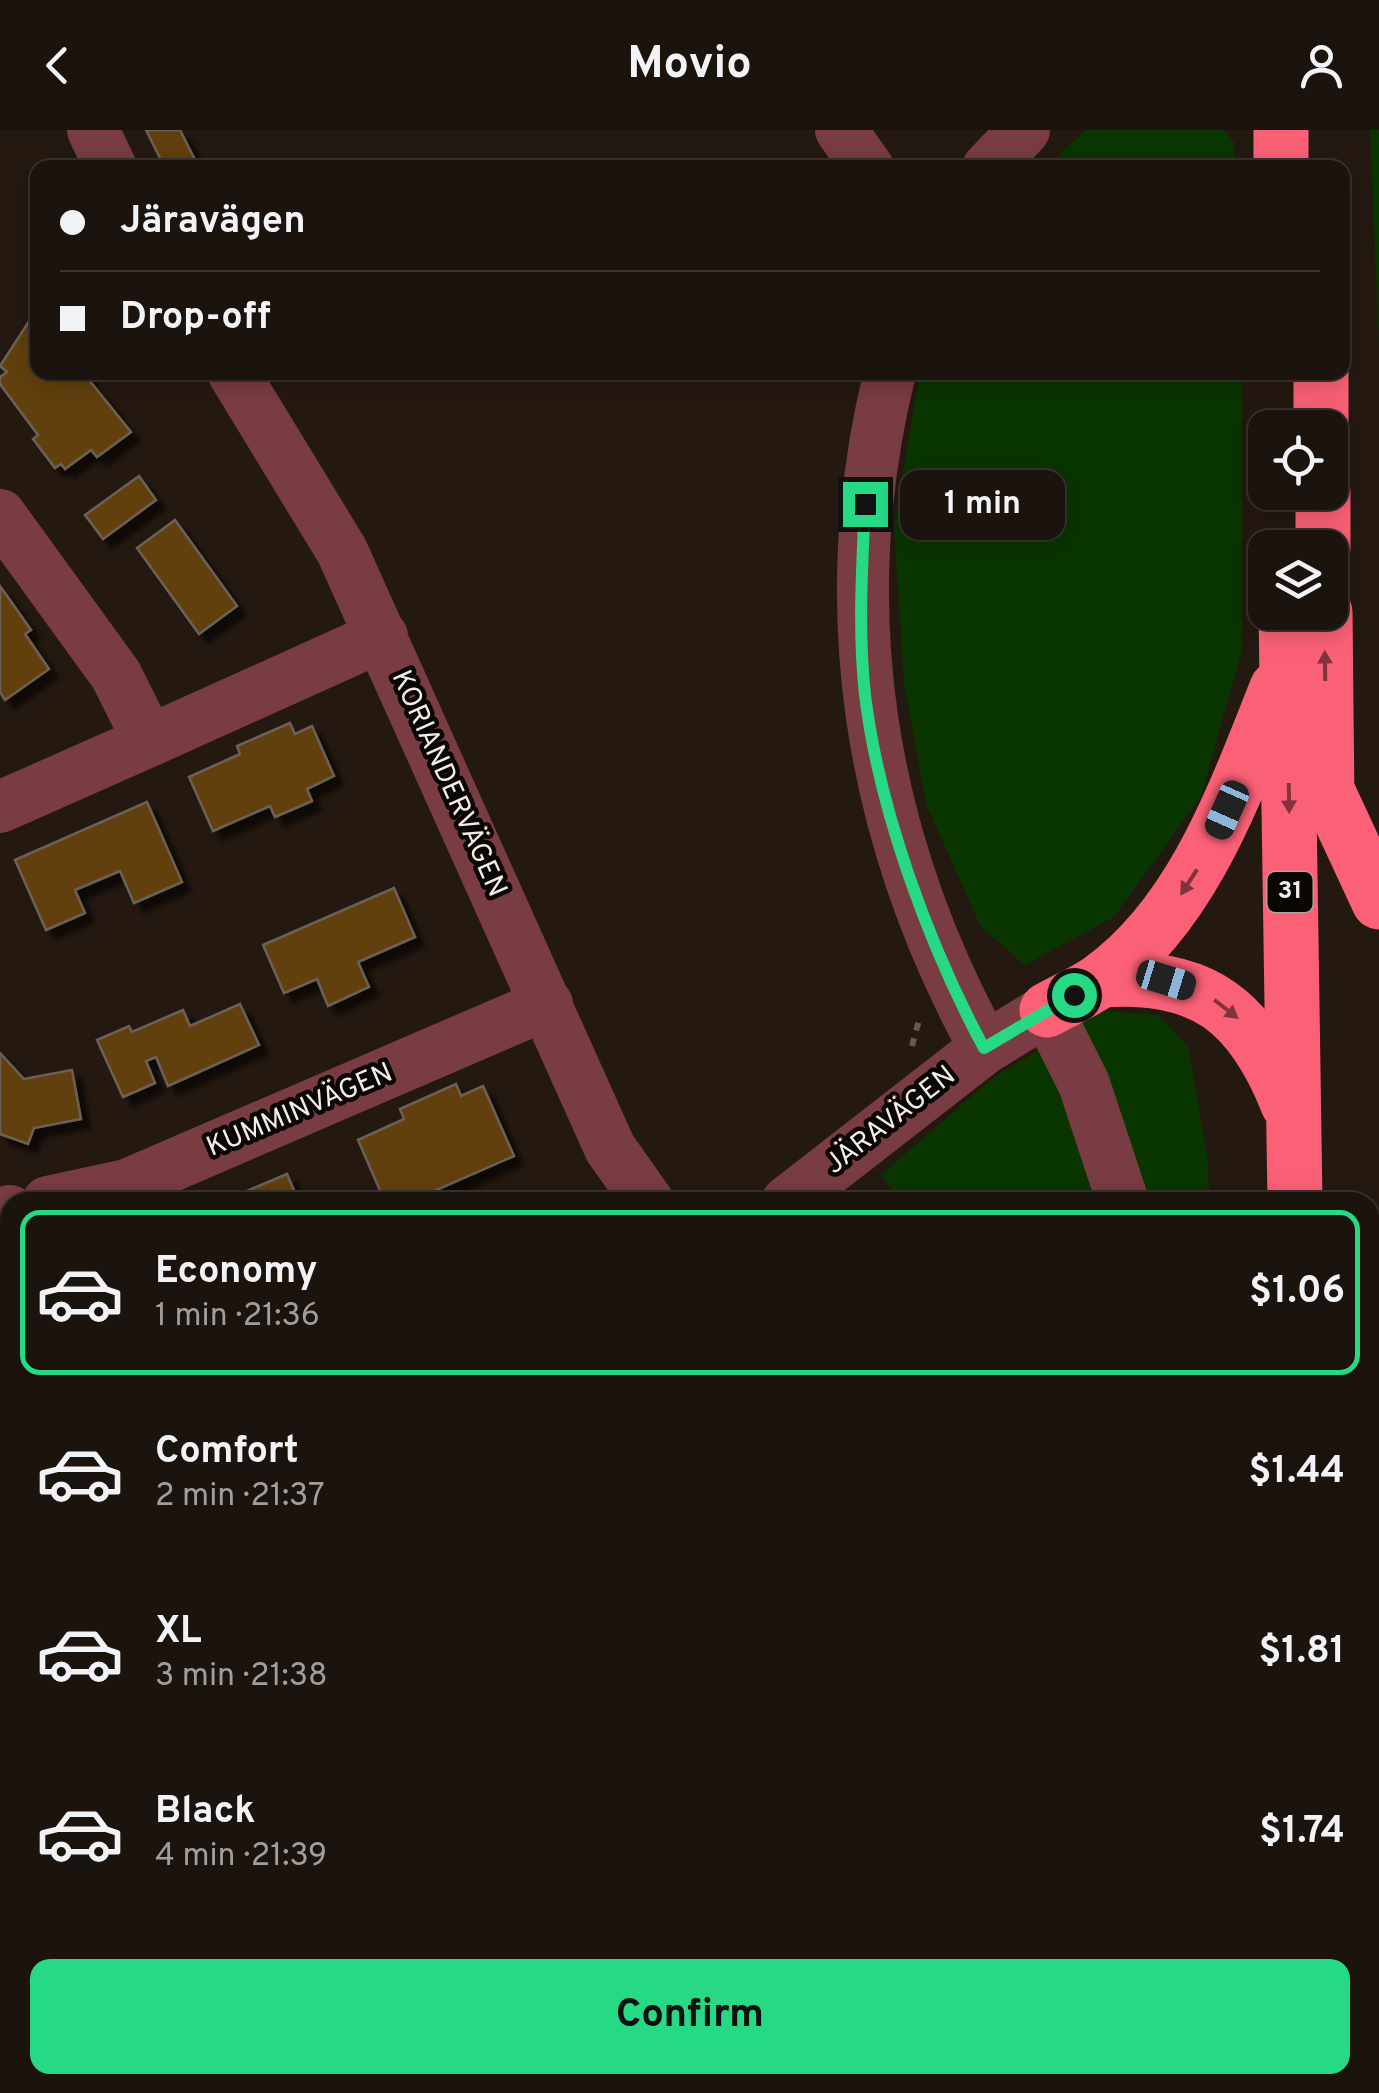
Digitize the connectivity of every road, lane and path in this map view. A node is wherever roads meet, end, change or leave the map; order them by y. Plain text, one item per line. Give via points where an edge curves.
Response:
1 (92, 130) edge
2 (841, 130) edge
3 (1024, 130) edge
4 (1281, 130) edge
5 (1318, 130) edge
6 (107, 160) edge
7 (862, 160) edge
8 (996, 160) edge
9 (1280, 160) edge
10 (1318, 160) edge
11 (238, 380) edge
12 (888, 380) edge
13 (1283, 380) edge
14 (1321, 380) edge
15 (1284, 410) edge
16 (1322, 410) edge
17 (0, 515) edge
18 (1286, 630) edge
19 (1324, 630) edge
20 (382, 636) junction
21 (1287, 666) junction
22 (149, 741) junction
23 (1327, 790) junction
24 (0, 807) edge
25 (1379, 902) edge
26 (1102, 980) junction
27 (548, 1004) junction
28 (1047, 1010) junction
29 (984, 1048) junction
30 (1294, 1119) junction
31 (97, 1192) edge
32 (641, 1192) edge
33 (800, 1192) edge
34 (1121, 1192) edge
35 (1296, 1192) edge
36 (1333, 1192) edge

1 - 6 street
2 - 7 street
3 - 8 street
4 - 9 highway
5 - 10 highway
11 - 20 street, KORIANDERVÄGEN via 342,551
12 - 29 street via 865,504 860,597 866,696 904,854 952,987
13 - 15 highway
14 - 16 highway
17 - 22 street via 116,675
18 - 21 highway, 31
23 -> 19 highway, 31
20 - 22 street
20 - 27 street, KORIANDERVÄGEN
21 -> 26 highway via 1199,866 1176,902
21 -> 30 highway, 31
22 - 24 street
23 - 25 highway
23 - 36 highway, 31
26 - 28 highway
26 -> 30 highway via 1166,980 1218,1002 1262,1050
27 - 31 street, KUMMINVÄGEN via 127,1186
27 - 32 street, KORIANDERVÄGEN via 610,1148
28 - 29 street, JÄRAVÄGEN
28 - 34 street via 1084,1084
29 - 33 street, JÄRAVÄGEN
30 - 35 highway, 31

